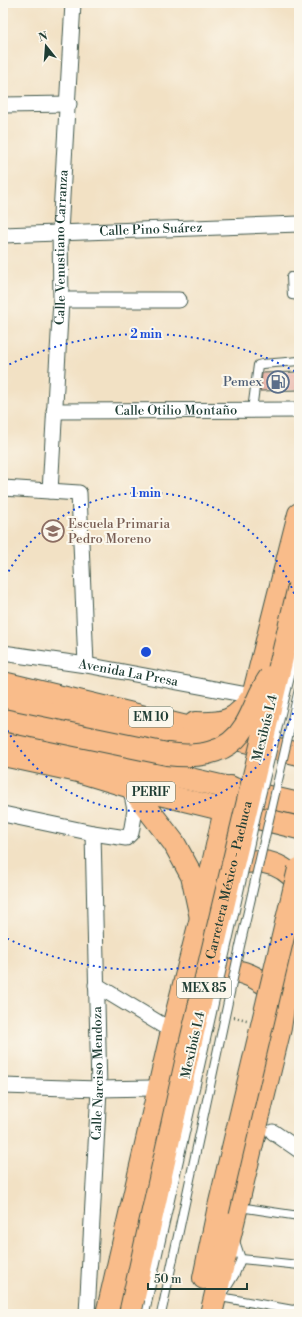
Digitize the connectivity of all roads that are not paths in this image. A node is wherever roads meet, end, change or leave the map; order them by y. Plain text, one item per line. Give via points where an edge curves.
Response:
1 (73, 3) edge
2 (69, 104) junction
3 (3, 105) edge
4 (299, 224) edge
5 (60, 232) junction
6 (3, 235) edge
7 (291, 277) dead end
8 (299, 296) edge
9 (61, 300) junction
10 (179, 300) dead end
11 (299, 361) edge
12 (252, 410) junction
13 (299, 410) edge
14 (54, 411) junction
15 (3, 488) edge
16 (50, 491) junction
17 (299, 514) edge
18 (292, 542) junction
19 (299, 566) edge
20 (299, 586) edge
21 (299, 642) edge
22 (3, 653) edge
23 (272, 660) junction
24 (86, 665) junction
25 (3, 683) edge
26 (299, 689) edge
27 (252, 696) junction
28 (3, 704) edge
29 (3, 720) edge
30 (168, 721) junction
31 (3, 733) edge
32 (299, 754) edge
33 (3, 755) edge
34 (299, 766) edge
35 (131, 787) junction
36 (230, 787) junction
37 (299, 804) edge
38 (224, 810) junction
39 (3, 814) edge
40 (299, 828) edge
41 (93, 833) junction
42 (299, 870) edge
43 (299, 884) edge
44 (207, 890) junction
45 (299, 913) edge
46 (201, 918) junction
47 (290, 943) edge
48 (96, 985) junction
49 (183, 988) junction
50 (289, 1000) junction
51 (172, 1031) junction
52 (3, 1086) edge
53 (151, 1088) dead end
54 (99, 1089) junction
55 (273, 1132) dead end
56 (299, 1150) edge
57 (228, 1209) junction
58 (299, 1216) edge
59 (230, 1229) junction
60 (241, 1259) junction
61 (299, 1265) edge
62 (210, 1307) edge
63 (299, 1308) edge
64 (87, 1314) edge
65 (107, 1314) edge
66 (130, 1314) edge
67 (144, 1314) edge
68 (161, 1314) edge

1 - 2 street, Calle Venustiano Carranza
2 - 3 street
2 - 5 street, Calle Venustiano Carranza
4 - 5 street, Calle Pino Suárez
5 - 6 street, Calle Pino Suárez
5 - 9 street, Calle Venustiano Carranza
7 - 8 lane via 292,295
9 - 10 street
9 - 14 street, Calle Venustiano Carranza
11 - 12 lane via 258,365
12 - 13 street, Calle Otilio Montaño
12 - 14 street, Calle Otilio Montaño
14 - 16 street, Calle Venustiano Carranza
15 - 16 street
16 - 24 street via 79,493
17 - 18 highway
18 - 19 highway
18 - 23 highway
20 - 23 highway, Carretera México - Pachuca / MEX 85, bridge
21 - 23 highway via 275,650
21 - 67 lane, Mexibús L4, bridge via 256,816
22 - 24 street, Avenida La Presa
23 - 27 highway
23 - 29 highway, bridge via 245,726 223,748 212,753 184,756 166,754
23 - 66 highway, Carretera México - Pachuca / MEX 85, bridge
24 - 27 street, Avenida La Presa
25 - 30 highway, EM 10
26 - 68 lane, Mexibús L4, bridge via 240,946
27 - 30 highway via 244,710 234,718 217,724
28 - 34 highway, EM 10
30 - 32 highway, EM 10 via 238,741
31 - 36 highway, PERIF
33 - 35 highway, PERIF via 78,771
35 - 38 highway, PERIF
35 - 41 street via 135,810 131,833 126,838
35 - 46 highway via 174,843 192,876
36 - 37 highway, PERIF
36 - 38 highway
38 - 40 highway, PERIF
38 - 44 highway
39 - 41 street
41 - 48 street, Calle Narciso Mendoza
42 - 47 highway, bridge
43 - 44 highway via 284,869 266,861 256,860 229,868 214,880
44 - 46 highway
45 - 47 highway
46 - 49 highway
47 - 50 highway
47 - 57 highway, bridge
48 - 51 street
48 - 54 street, Calle Narciso Mendoza
49 - 50 highway via 210,972 238,970 256,978
49 - 51 highway
50 - 57 highway
51 - 65 highway
52 - 54 street
53 - 54 street
54 - 64 street, Calle Narciso Mendoza
55 - 56 street
57 - 58 lane
57 - 59 highway
57 - 62 highway
59 - 60 lane
59 - 62 highway
60 - 61 lane
60 - 62 lane via 227,1288
62 - 63 lane via 293,1310

